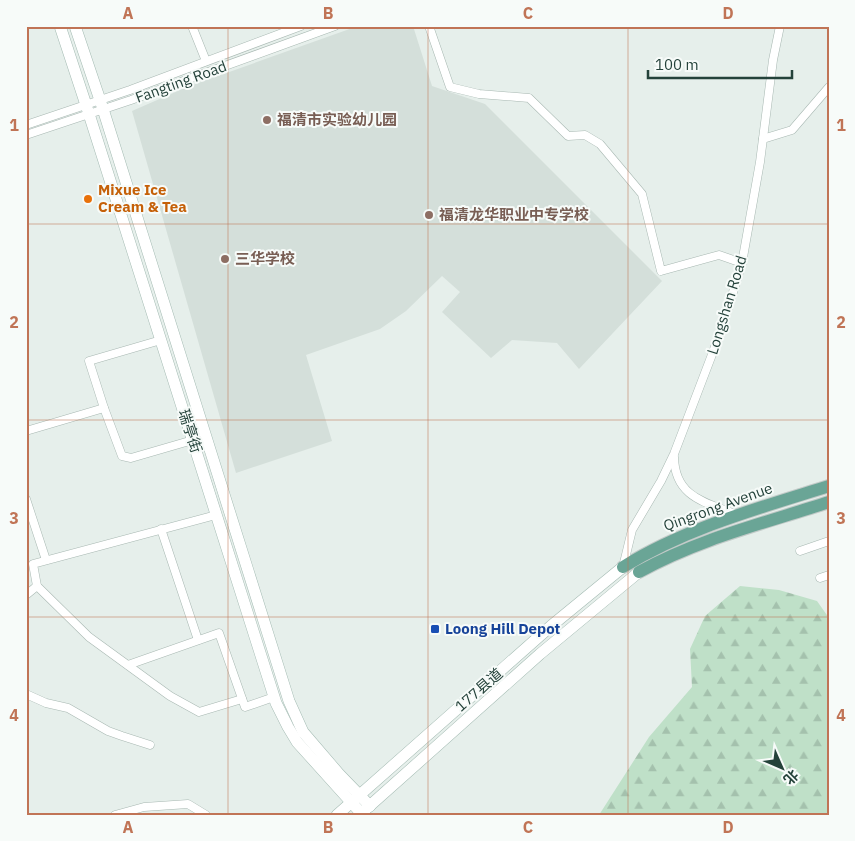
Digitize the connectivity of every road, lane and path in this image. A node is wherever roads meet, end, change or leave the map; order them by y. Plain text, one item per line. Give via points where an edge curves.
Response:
1 (60, 26) edge
2 (75, 26) edge
3 (192, 26) edge
4 (302, 26) edge
5 (335, 26) edge
6 (429, 26) edge
7 (780, 26) edge
8 (206, 61) junction
9 (829, 87) edge
10 (102, 104) junction
11 (88, 109) junction
12 (26, 125) edge
13 (26, 135) edge
14 (763, 139) junction
15 (742, 263) junction
16 (161, 340) junction
17 (104, 408) junction
18 (26, 431) edge
19 (193, 440) junction
20 (674, 454) junction
21 (829, 486) edge
22 (26, 499) edge
23 (829, 502) edge
24 (216, 515) junction
25 (739, 516) junction
26 (161, 530) junction
27 (829, 541) edge
28 (800, 551) dead end
29 (46, 560) junction
30 (623, 567) junction
31 (639, 572) joint
32 (829, 575) edge
33 (820, 578) dead end
34 (37, 586) junction
35 (26, 595) edge
36 (198, 640) junction
37 (128, 665) junction
38 (26, 694) edge
39 (274, 697) junction
40 (242, 698) junction
41 (150, 745) dead end
42 (355, 799) junction
43 (364, 811) edge
44 (115, 815) edge
45 (206, 815) edge
46 (337, 815) edge

1 - 11 main road, 瑞亭街
2 - 10 main road, 瑞亭街
3 - 8 street
4 - 8 street, Fangting Road
5 - 10 street, Fangting Road
6 - 15 street via 450,87 479,94 529,98 568,136 585,135 600,144 642,194 661,271 719,255
7 - 14 street, Longshan Road
8 - 10 street, Fangting Road
9 - 14 street via 792,130
10 - 11 street, Fangting Road
10 - 42 main road, 瑞亭街 via 289,702 303,732
11 - 12 street, Fangting Road
11 - 13 street, Fangting Road
11 - 16 main road, 瑞亭街
14 - 15 street, Longshan Road
15 - 20 street, Longshan Road via 721,331
16 - 17 street via 89,361
16 - 19 main road, 瑞亭街
17 - 18 street
17 - 19 street via 122,456 130,458
19 - 24 main road, 瑞亭街
20 - 25 street via 674,468 685,491
20 - 30 street, Longshan Road via 632,530
21 - 25 main road, Qingrong Avenue
22 - 29 street
23 - 31 main road, Qingrong Avenue via 708,541
24 - 26 street
24 - 39 main road, 瑞亭街
25 - 30 main road, Qingrong Avenue via 667,543
26 - 29 street
26 - 36 street
27 - 28 street
29 - 34 street via 33,564
30 - 42 main road, 177县道 via 551,626
31 - 43 main road, 177县道 via 540,654
32 - 33 street
34 - 35 street
34 - 37 street via 89,637
36 - 37 street
36 - 40 street via 219,633
37 - 40 street via 170,696 199,712
38 - 41 street via 68,708 108,731
39 - 40 street via 245,707
39 - 42 main road, 瑞亭街 via 297,742
42 - 43 main road, 瑞亭街
42 - 46 main road, 177县道
44 - 45 street via 144,807 188,804

